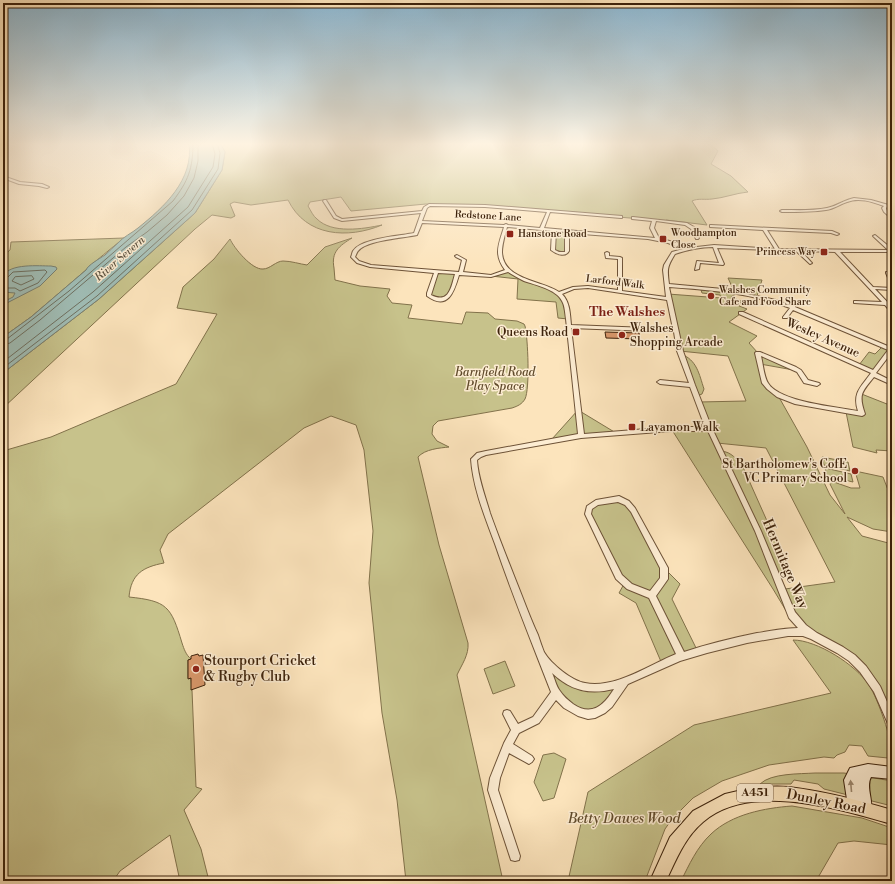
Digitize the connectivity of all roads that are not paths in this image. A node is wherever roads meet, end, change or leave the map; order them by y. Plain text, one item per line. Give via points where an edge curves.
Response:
1 (28, 184) edge
2 (47, 187) dead end
3 (325, 201) dead end
4 (887, 205) junction
5 (892, 207) edge
6 (549, 211) junction
7 (782, 211) dead end
8 (423, 212) junction
9 (621, 217) dead end
10 (633, 218) dead end
11 (892, 218) edge
12 (654, 220) junction
13 (421, 222) junction
14 (506, 225) junction
15 (711, 226) dead end
16 (542, 228) junction
17 (764, 229) junction
18 (554, 230) junction
19 (567, 231) junction
20 (837, 234) dead end
21 (875, 236) dead end
22 (697, 238) dead end
23 (658, 240) junction
24 (714, 246) junction
25 (687, 249) junction
26 (778, 250) junction
27 (798, 251) junction
28 (837, 251) junction
29 (892, 251) edge
30 (607, 253) dead end
31 (457, 256) dead end
32 (810, 263) dead end
33 (697, 269) dead end
34 (509, 270) junction
35 (437, 271) junction
36 (459, 273) junction
37 (888, 273) dead end
38 (892, 282) edge
39 (667, 285) junction
40 (873, 288) junction
41 (892, 289) edge
42 (620, 291) junction
43 (559, 294) junction
44 (669, 299) junction
45 (856, 302) dead end
46 (887, 304) junction
47 (793, 307) junction
48 (892, 310) edge
49 (741, 313) dead end
50 (785, 317) dead end
51 (569, 326) junction
52 (675, 331) junction
53 (891, 349) edge
54 (873, 373) junction
55 (660, 382) dead end
56 (892, 383) edge
57 (692, 384) junction
58 (817, 384) dead end
59 (709, 429) junction
60 (581, 436) junction
61 (652, 595) junction
62 (814, 636) junction
63 (542, 656) junction
64 (682, 656) junction
65 (625, 681) junction
66 (556, 694) junction
67 (507, 714) dead end
68 (892, 723) edge
69 (516, 730) junction
70 (506, 746) junction
71 (529, 759) dead end
72 (892, 773) edge
73 (859, 808) junction
74 (892, 817) edge
75 (515, 856) dead end
76 (658, 881) edge

1 - 2 street
3 - 8 street via 335,217 342,220
4 - 5 street
4 - 7 street via 856,200 826,209
4 - 11 street via 885,211
6 - 8 street via 432,204 426,206
6 - 9 street
6 - 16 street
8 - 13 street
10 - 12 street
12 - 22 street via 686,224 693,228
12 - 23 street via 652,228
13 - 14 street, Redstone Lane
13 - 35 street via 416,234 367,244 354,251 353,257 358,262 368,265
14 - 16 street, Redstone Lane
14 - 34 street via 500,253 502,262
15 - 17 street
16 - 18 street, Redstone Lane
17 - 20 street
17 - 26 street
18 - 19 street, Redstone Lane
18 - 19 street via 553,250 561,253 567,251
19 - 23 street, Redstone Lane
21 - 29 street
23 - 25 street, Redstone Lane via 673,242
24 - 25 street, Hermitage Way
24 - 26 street
24 - 33 street via 722,264 698,262
25 - 39 street, Hermitage Way via 673,253 669,258 665,270
26 - 27 street
27 - 28 street
27 - 32 street
28 - 29 street
28 - 40 street
30 - 42 street via 607,257 620,258
31 - 36 street via 464,260
34 - 36 street via 491,276
34 - 43 street
35 - 36 street
35 - 36 street via 429,296 438,300 444,300 451,295
37 - 38 street
39 - 44 street, Hermitage Way
39 - 47 street via 723,290
40 - 41 street
40 - 46 street
42 - 43 street, Larford Walk via 584,286
42 - 44 street, Larford Walk
43 - 51 street via 565,302
44 - 52 street, Hermitage Way
45 - 46 street
46 - 48 street
47 - 50 street
47 - 53 street
49 - 54 street, Wesley Avenue
51 - 52 street
51 - 60 street
52 - 57 street, Hermitage Way
53 - 54 street
54 - 56 street, Wesley Avenue
54 - 58 street via 859,393 858,403 862,414 795,402 779,396 765,383 758,353 794,368 806,382
55 - 57 street
57 - 59 street, Hermitage Way
59 - 60 street via 672,429
59 - 62 street, Hermitage Way via 752,518 792,614 803,628
60 - 63 street via 486,453 473,461 490,520
61 - 61 street via 624,584 619,577 588,514 589,508 596,503 619,499 633,510 664,568 664,579
61 - 64 street
62 - 64 street via 803,632 788,632
62 - 68 street, Hermitage Way via 852,658 863,669 877,689
63 - 65 street via 565,679 584,687 602,688
63 - 66 street
64 - 65 street
65 - 66 street via 609,704 600,712 591,714 570,708
66 - 69 street via 536,720
67 - 69 street
69 - 70 street
70 - 71 street
70 - 75 street via 493,790
72 - 73 main road via 864,770
73 - 74 main road, Dunley Road / A451
73 - 76 main road, Dunley Road / A451 via 826,799 787,793 767,792 728,799 690,824 671,851

